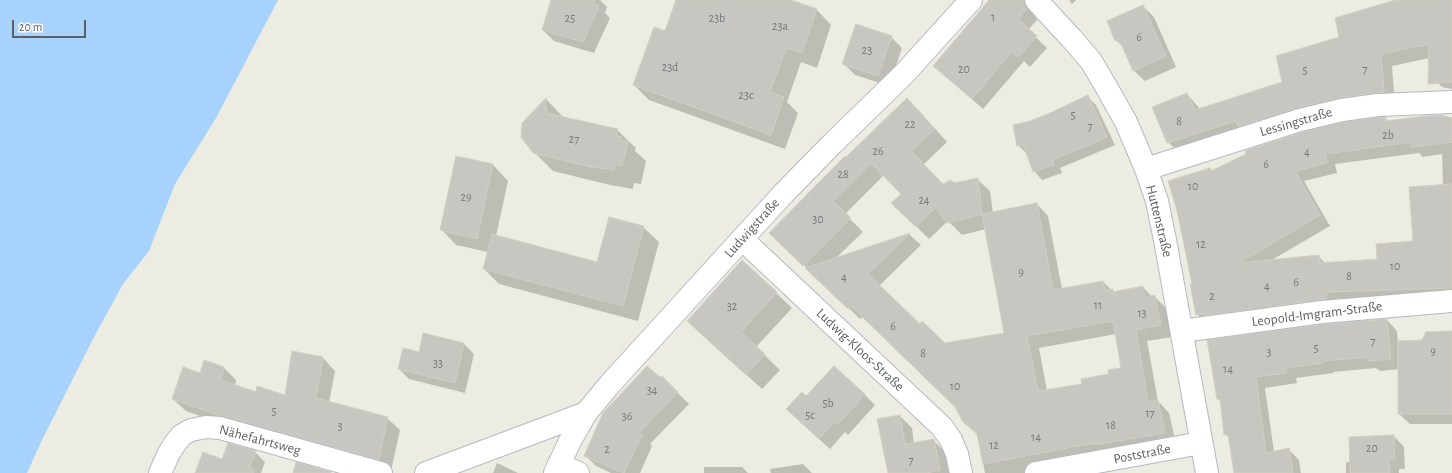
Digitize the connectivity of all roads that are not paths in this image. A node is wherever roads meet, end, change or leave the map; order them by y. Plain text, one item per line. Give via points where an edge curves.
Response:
1 (971, 0) edge
2 (1036, 0) edge
3 (1452, 102) edge
4 (1146, 169) junction
5 (742, 239) junction
6 (1452, 301) edge
7 (1182, 331) junction
8 (586, 413) junction
9 (1201, 443) junction
10 (557, 468) edge
11 (160, 473) edge
12 (381, 473) edge
13 (426, 473) edge
14 (578, 473) edge
15 (961, 473) edge
16 (1036, 473) edge
17 (1207, 473) edge

1 - 5 street, Ludwigstraße via 904,74 832,144
2 - 4 street, Huttenstraße via 1091,61 1126,122
3 - 4 street, Lessingstraße via 1378,105 1342,110 1300,120
4 - 7 street, Huttenstraße via 1160,214
5 - 8 street, Ludwigstraße
5 - 15 street, Ludwig-Kloos-Straße via 942,427 957,454
6 - 7 street, Leopold-Imgram-Straße via 1322,312
7 - 9 street, Huttenstraße
8 - 10 street, Ludwigstraße
8 - 13 street
9 - 16 street, Poststraße
9 - 17 street, Huttenstraße
10 - 14 street
11 - 12 street, Nähefahrtsweg via 169,453 182,435 206,427 220,428

